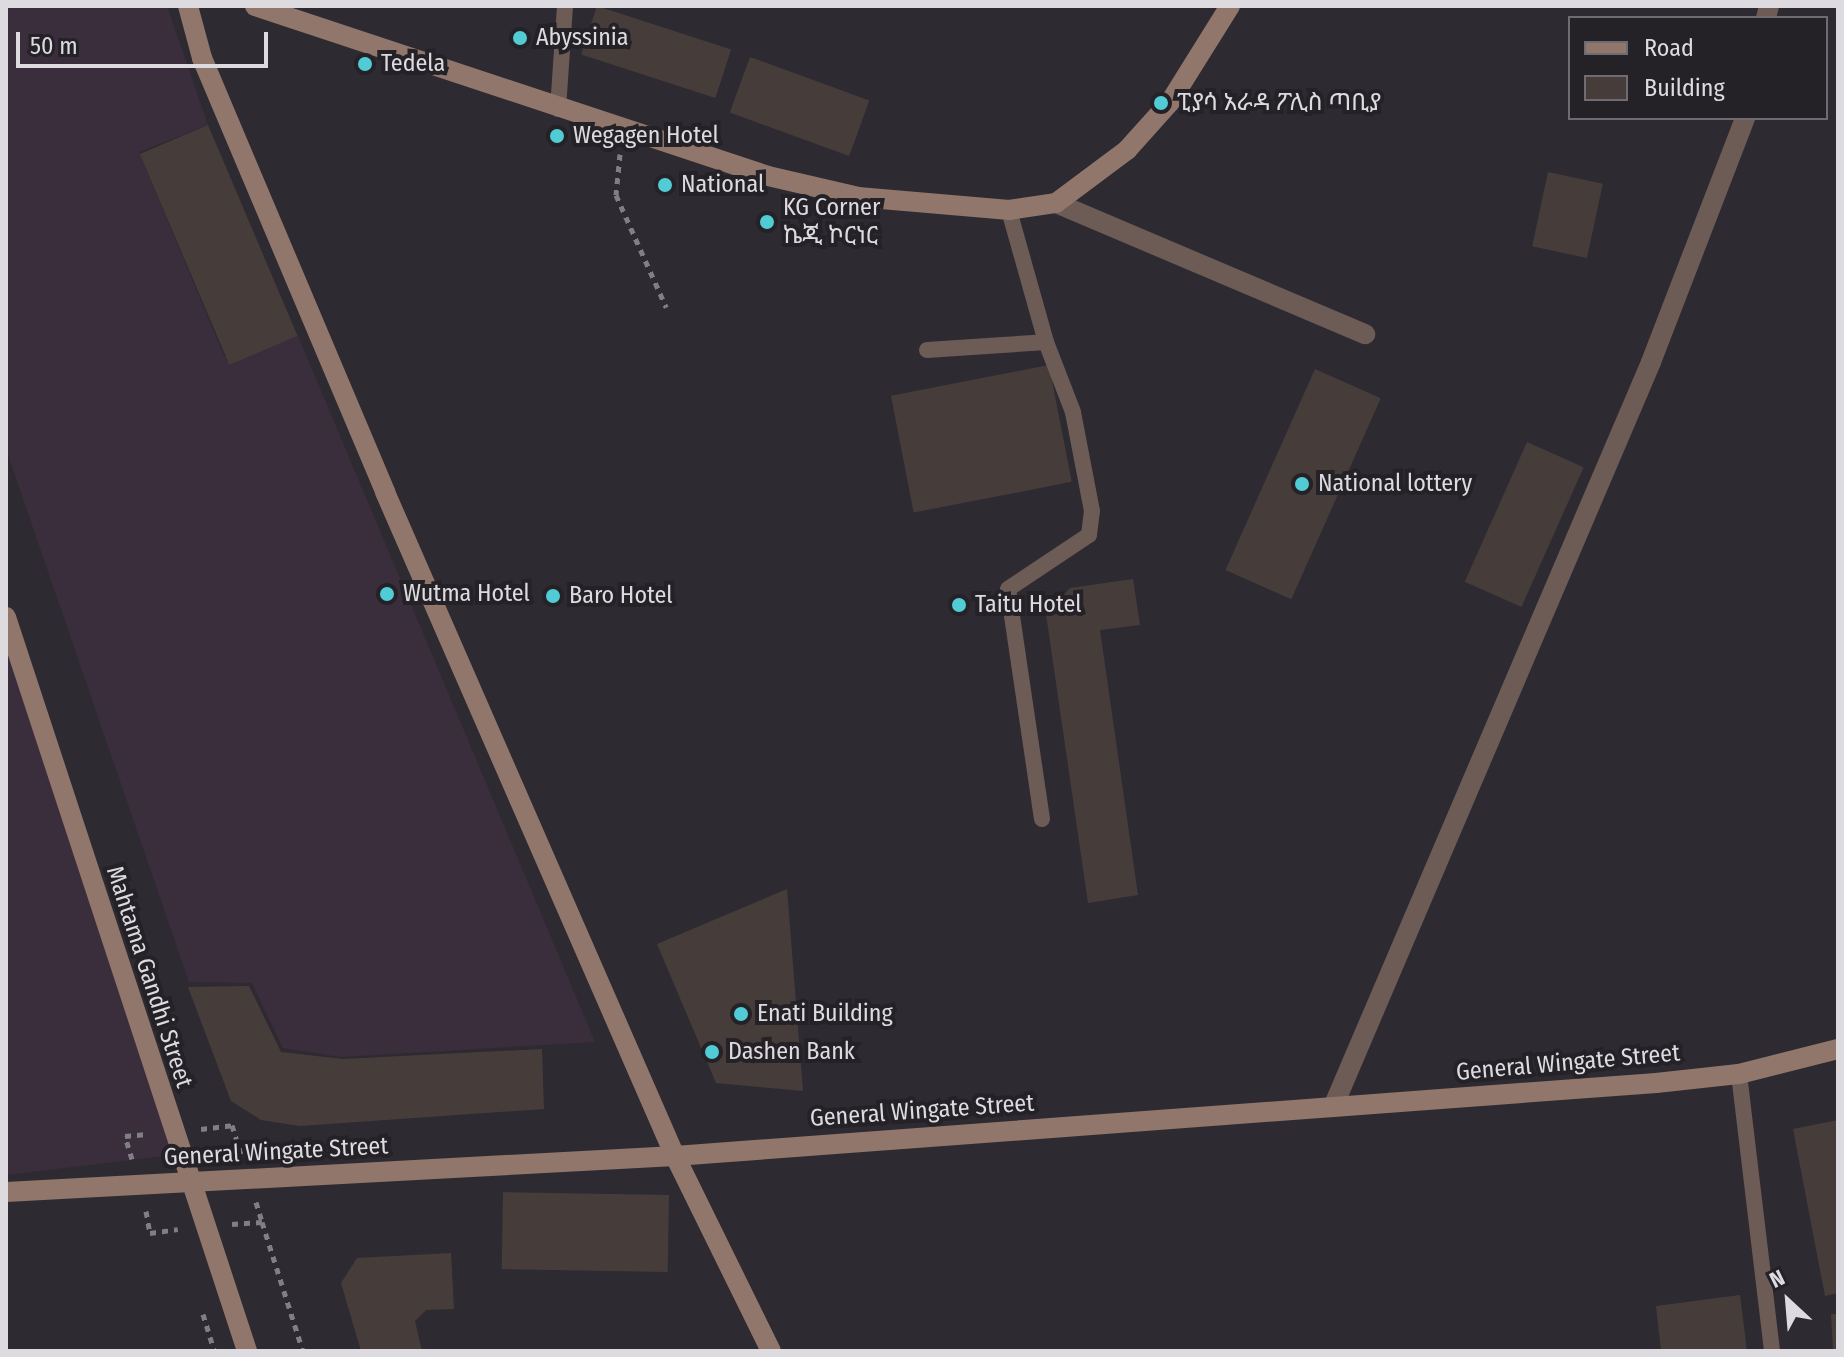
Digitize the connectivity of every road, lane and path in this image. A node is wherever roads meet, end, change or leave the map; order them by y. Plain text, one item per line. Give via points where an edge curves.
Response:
1 (188, 6) edge
2 (255, 6) edge
3 (565, 6) edge
4 (1230, 6) edge
5 (558, 109) junction
6 (1744, 120) edge
7 (622, 129) junction
8 (1056, 203) junction
9 (1009, 210) junction
10 (666, 307) dead end
11 (1365, 334) dead end
12 (1046, 342) junction
13 (927, 350) dead end
14 (6, 617) edge
15 (1042, 819) dead end
16 (1838, 1049) edge
17 (1739, 1074) junction
18 (1333, 1107) junction
19 (675, 1156) junction
20 (188, 1182) junction
21 (6, 1192) edge
22 (247, 1351) edge
23 (771, 1351) edge
24 (1772, 1351) edge

1 - 19 main road via 202,58 379,478
2 - 5 main road
3 - 5 lane
4 - 8 main road via 1170,102 1127,150
5 - 7 main road
6 - 18 street via 1651,362
7 - 9 main road via 858,197
7 - 10 path via 616,195
8 - 9 main road
8 - 11 street
9 - 12 lane
12 - 13 lane
12 - 15 lane via 1073,412 1092,511 1089,535 1073,551 1008,589
14 - 20 main road, Mahtama Gandhi Street
16 - 17 main road, General Wingate Street
17 - 18 main road, General Wingate Street
17 - 24 lane
18 - 19 main road, General Wingate Street
19 - 20 main road, General Wingate Street
19 - 23 main road
20 - 21 main road, General Wingate Street
20 - 22 main road, Mahtama Gandhi Street

